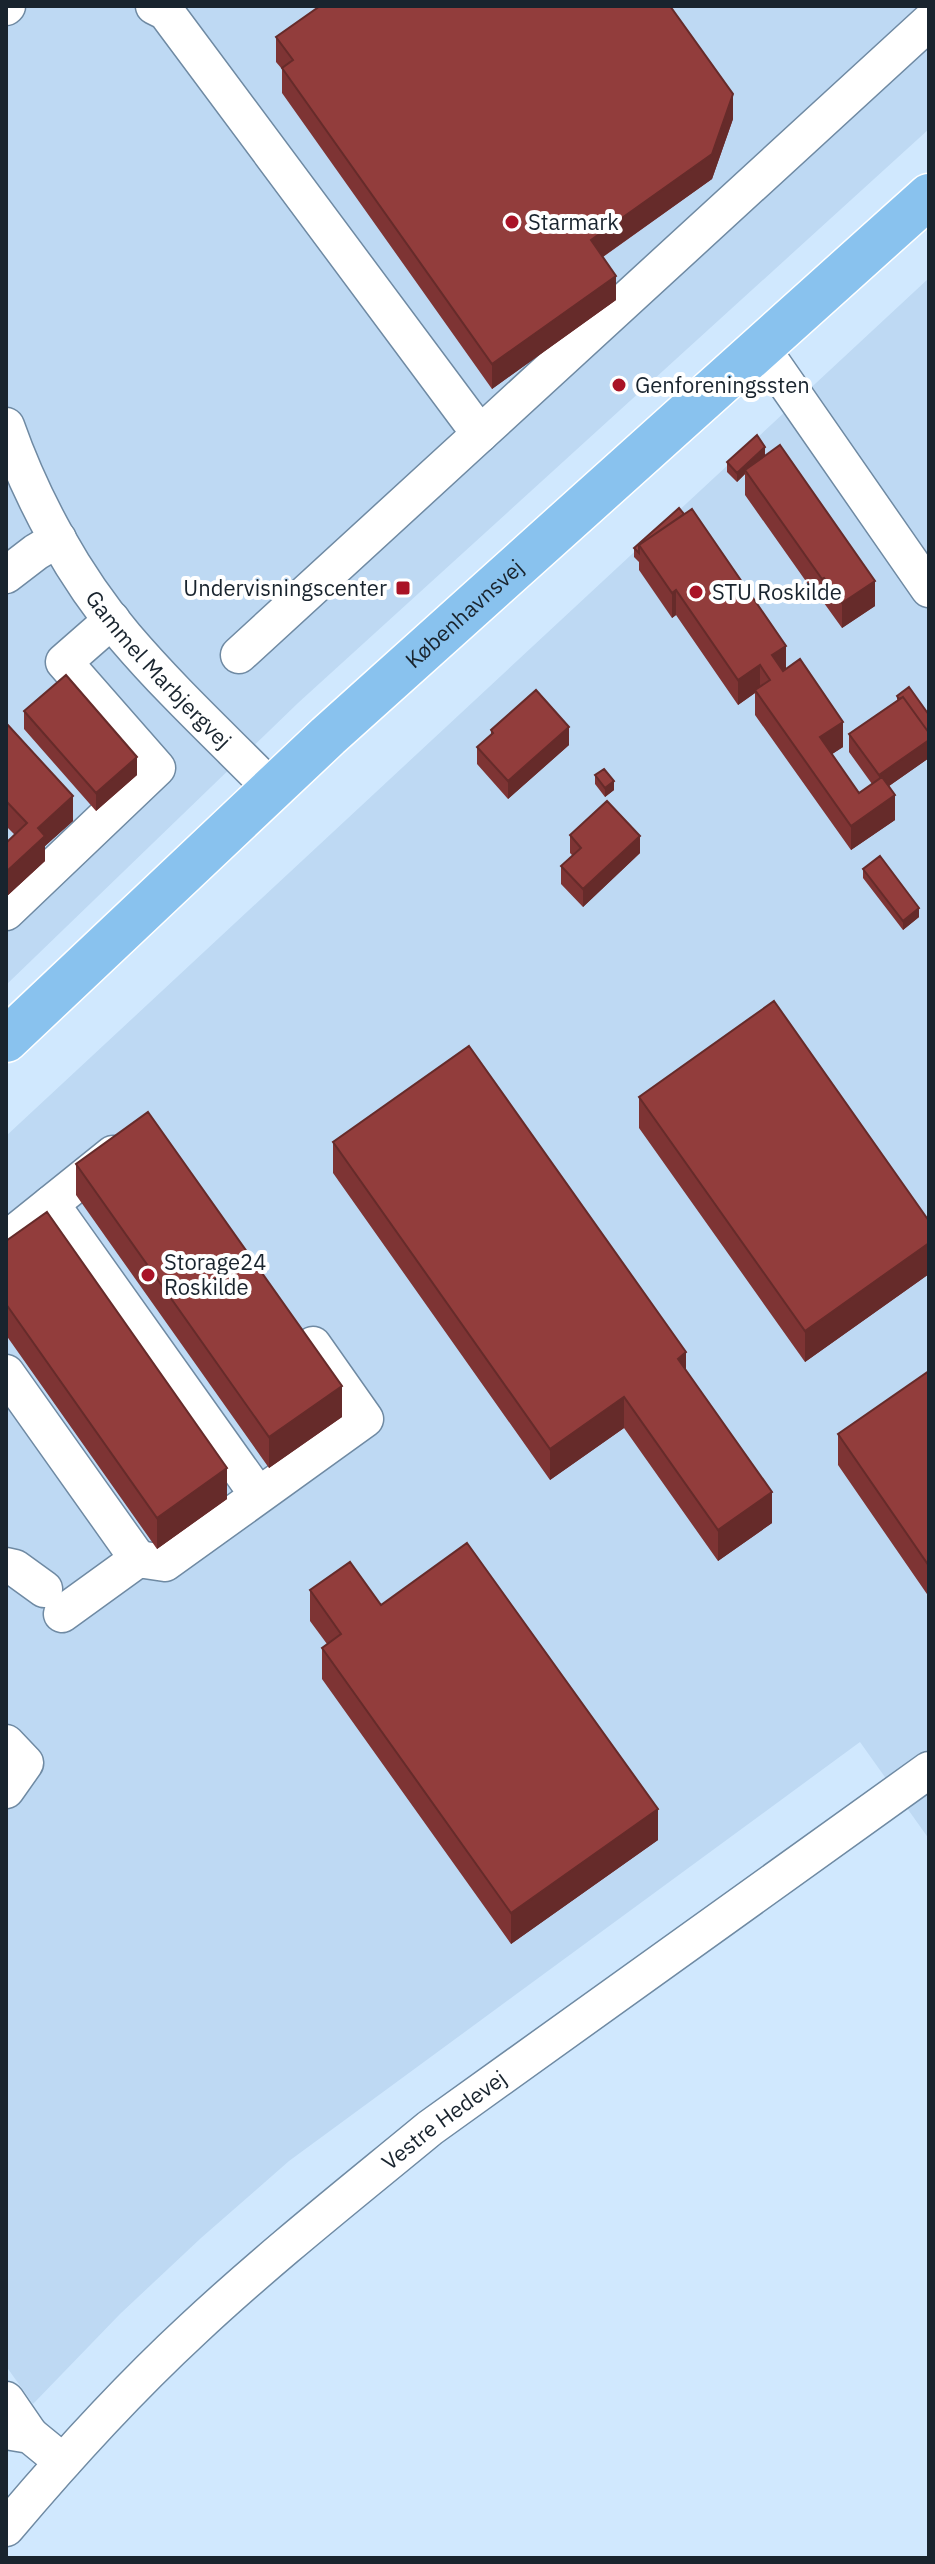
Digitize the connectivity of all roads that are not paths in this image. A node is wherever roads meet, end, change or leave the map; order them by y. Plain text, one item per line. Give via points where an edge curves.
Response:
1 (154, 6) edge
2 (929, 22) edge
3 (929, 196) edge
4 (761, 347) junction
5 (6, 426) edge
6 (480, 434) junction
7 (58, 539) junction
8 (6, 575) edge
9 (929, 589) edge
10 (112, 620) junction
11 (239, 655) dead end
12 (273, 790) junction
13 (6, 912) edge
14 (6, 1040) edge
15 (142, 1130) edge
16 (51, 1204) junction
17 (6, 1240) edge
18 (291, 1315) edge
19 (6, 1373) edge
20 (258, 1495) junction
21 (138, 1559) junction
22 (6, 1566) edge
23 (6, 1743) edge
24 (929, 1770) edge
25 (6, 1790) edge
26 (6, 2400) edge
27 (18, 2433) edge
28 (63, 2462) junction
29 (6, 2528) edge

1 - 6 street via 166,12
2 - 6 street
3 - 4 main road, Københavnsvej
4 - 9 street
4 - 12 main road, Københavnsvej
5 - 7 street, Gammel Marbjergvej
6 - 11 street
7 - 8 street
7 - 10 street, Gammel Marbjergvej
10 - 12 street, Gammel Marbjergvej
10 - 13 street via 64,662 157,768
12 - 14 main road, Københavnsvej
15 - 16 street
16 - 17 street
16 - 20 street
18 - 20 street via 365,1419
19 - 21 street
20 - 21 street via 165,1563
21 - 22 street via 53,1602
23 - 25 street via 25,1763
24 - 28 street, Vestre Hedevej via 430,2128 271,2258
26 - 27 street
27 - 28 street
28 - 29 street, Vestre Hedevej

